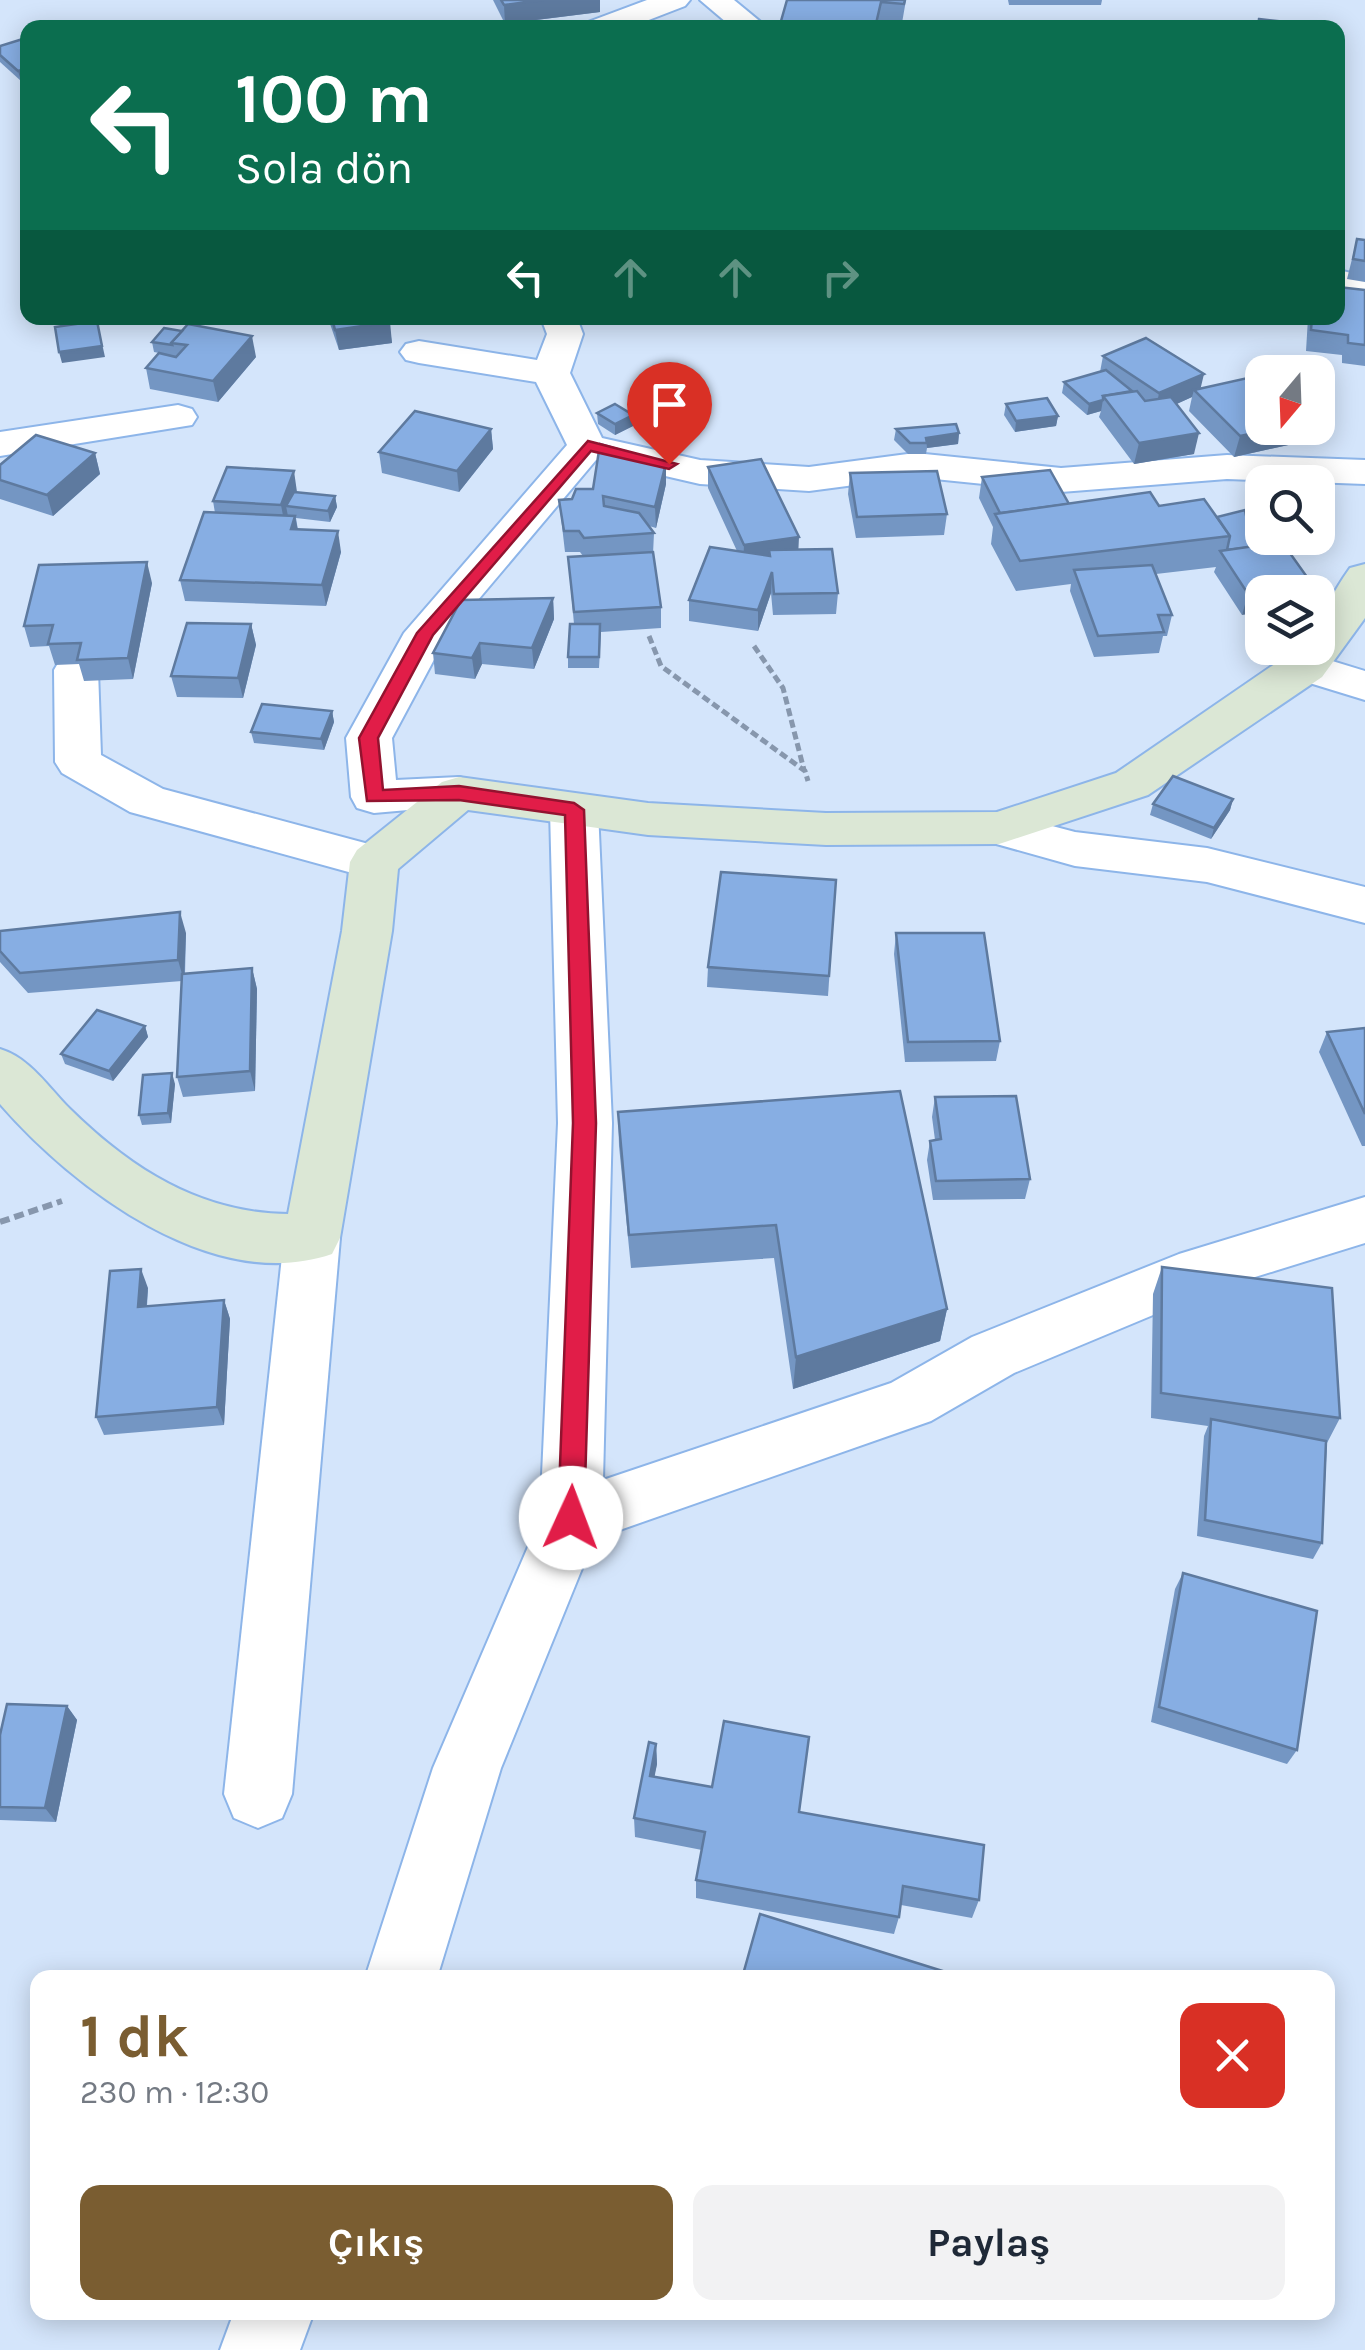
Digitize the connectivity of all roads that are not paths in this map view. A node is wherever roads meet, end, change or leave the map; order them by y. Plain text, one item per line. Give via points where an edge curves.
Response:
1 (675, 0) edge
2 (714, 0) edge
3 (621, 20) edge
4 (742, 20) edge
5 (561, 325) edge
6 (419, 352) dead end
7 (551, 373) junction
8 (178, 418) dead end
9 (0, 444) edge
10 (588, 446) junction
11 (1365, 472) edge
12 (1365, 577) edge
13 (1306, 667) junction
14 (76, 670) edge
15 (1365, 686) edge
16 (459, 793) junction
17 (574, 810) junction
18 (999, 828) junction
19 (374, 862) junction
20 (1365, 905) edge
21 (0, 1069) edge
22 (1365, 1220) edge
23 (312, 1238) junction
24 (571, 1518) junction
25 (258, 1794) dead end
26 (404, 1970) edge
27 (271, 2320) edge
28 (260, 2350) edge

1 - 3 street
2 - 4 street
5 - 7 street
6 - 7 street
7 - 10 street
8 - 9 street
10 - 11 street via 700,472 809,480 915,465 1061,480 1227,467
10 - 16 street via 426,633 369,738 374,797
12 - 13 street via 1341,623
13 - 15 street
13 - 18 street via 1132,784
14 - 19 street via 78,762 147,801
16 - 17 street
16 - 19 street
17 - 18 street via 826,829
17 - 24 street via 584,1123
18 - 20 street via 1075,850 1207,865
19 - 23 street
21 - 23 street via 115,1184 182,1218 238,1234
22 - 24 street via 1199,1271 993,1355 910,1402
23 - 25 street
24 - 26 street via 467,1768
27 - 28 street

